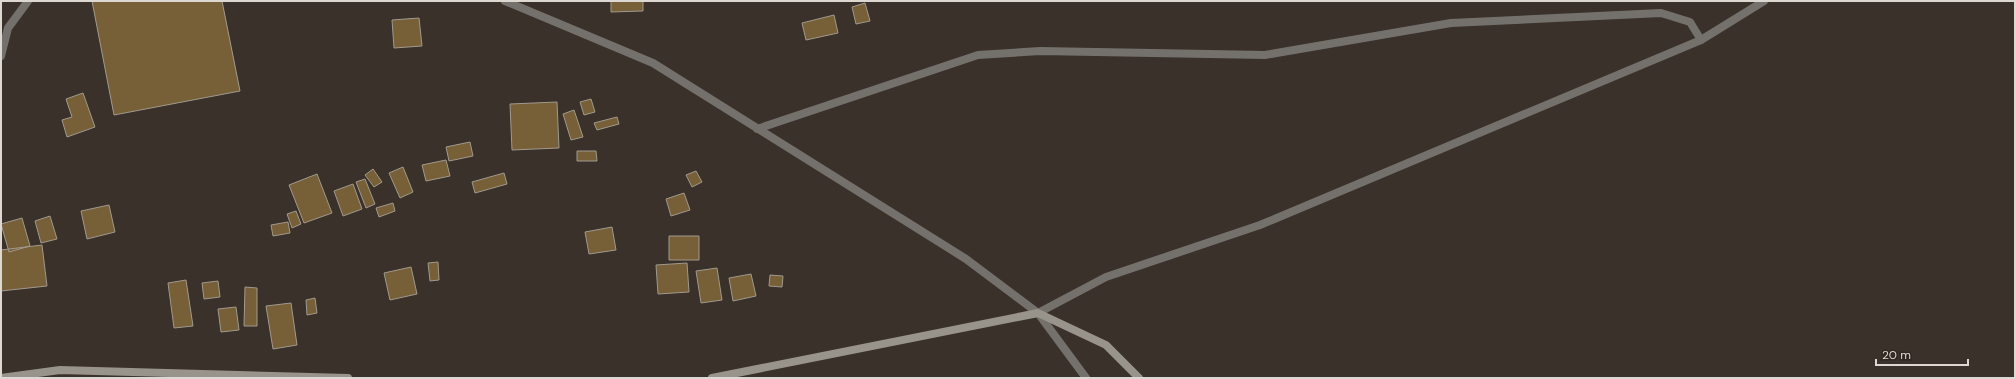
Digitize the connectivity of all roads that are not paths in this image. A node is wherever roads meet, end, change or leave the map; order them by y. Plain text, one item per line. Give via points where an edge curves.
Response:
1 (28, 1) edge
2 (504, 1) edge
3 (1764, 1) edge
4 (1701, 40) junction
5 (1, 56) edge
6 (757, 129) junction
7 (1038, 313) junction
8 (1, 378) edge
9 (348, 378) edge
10 (712, 378) edge
11 (1086, 378) edge
12 (1140, 378) edge

1 - 5 street via 8,28
2 - 6 street via 653,63
3 - 4 street
4 - 6 street via 1690,22 1661,13 1451,23 1265,55 1040,51 978,55
4 - 7 street via 1260,225 1106,277
6 - 7 street via 966,259
7 - 10 street
7 - 11 street
7 - 12 street via 1106,345
8 - 9 street via 60,370

